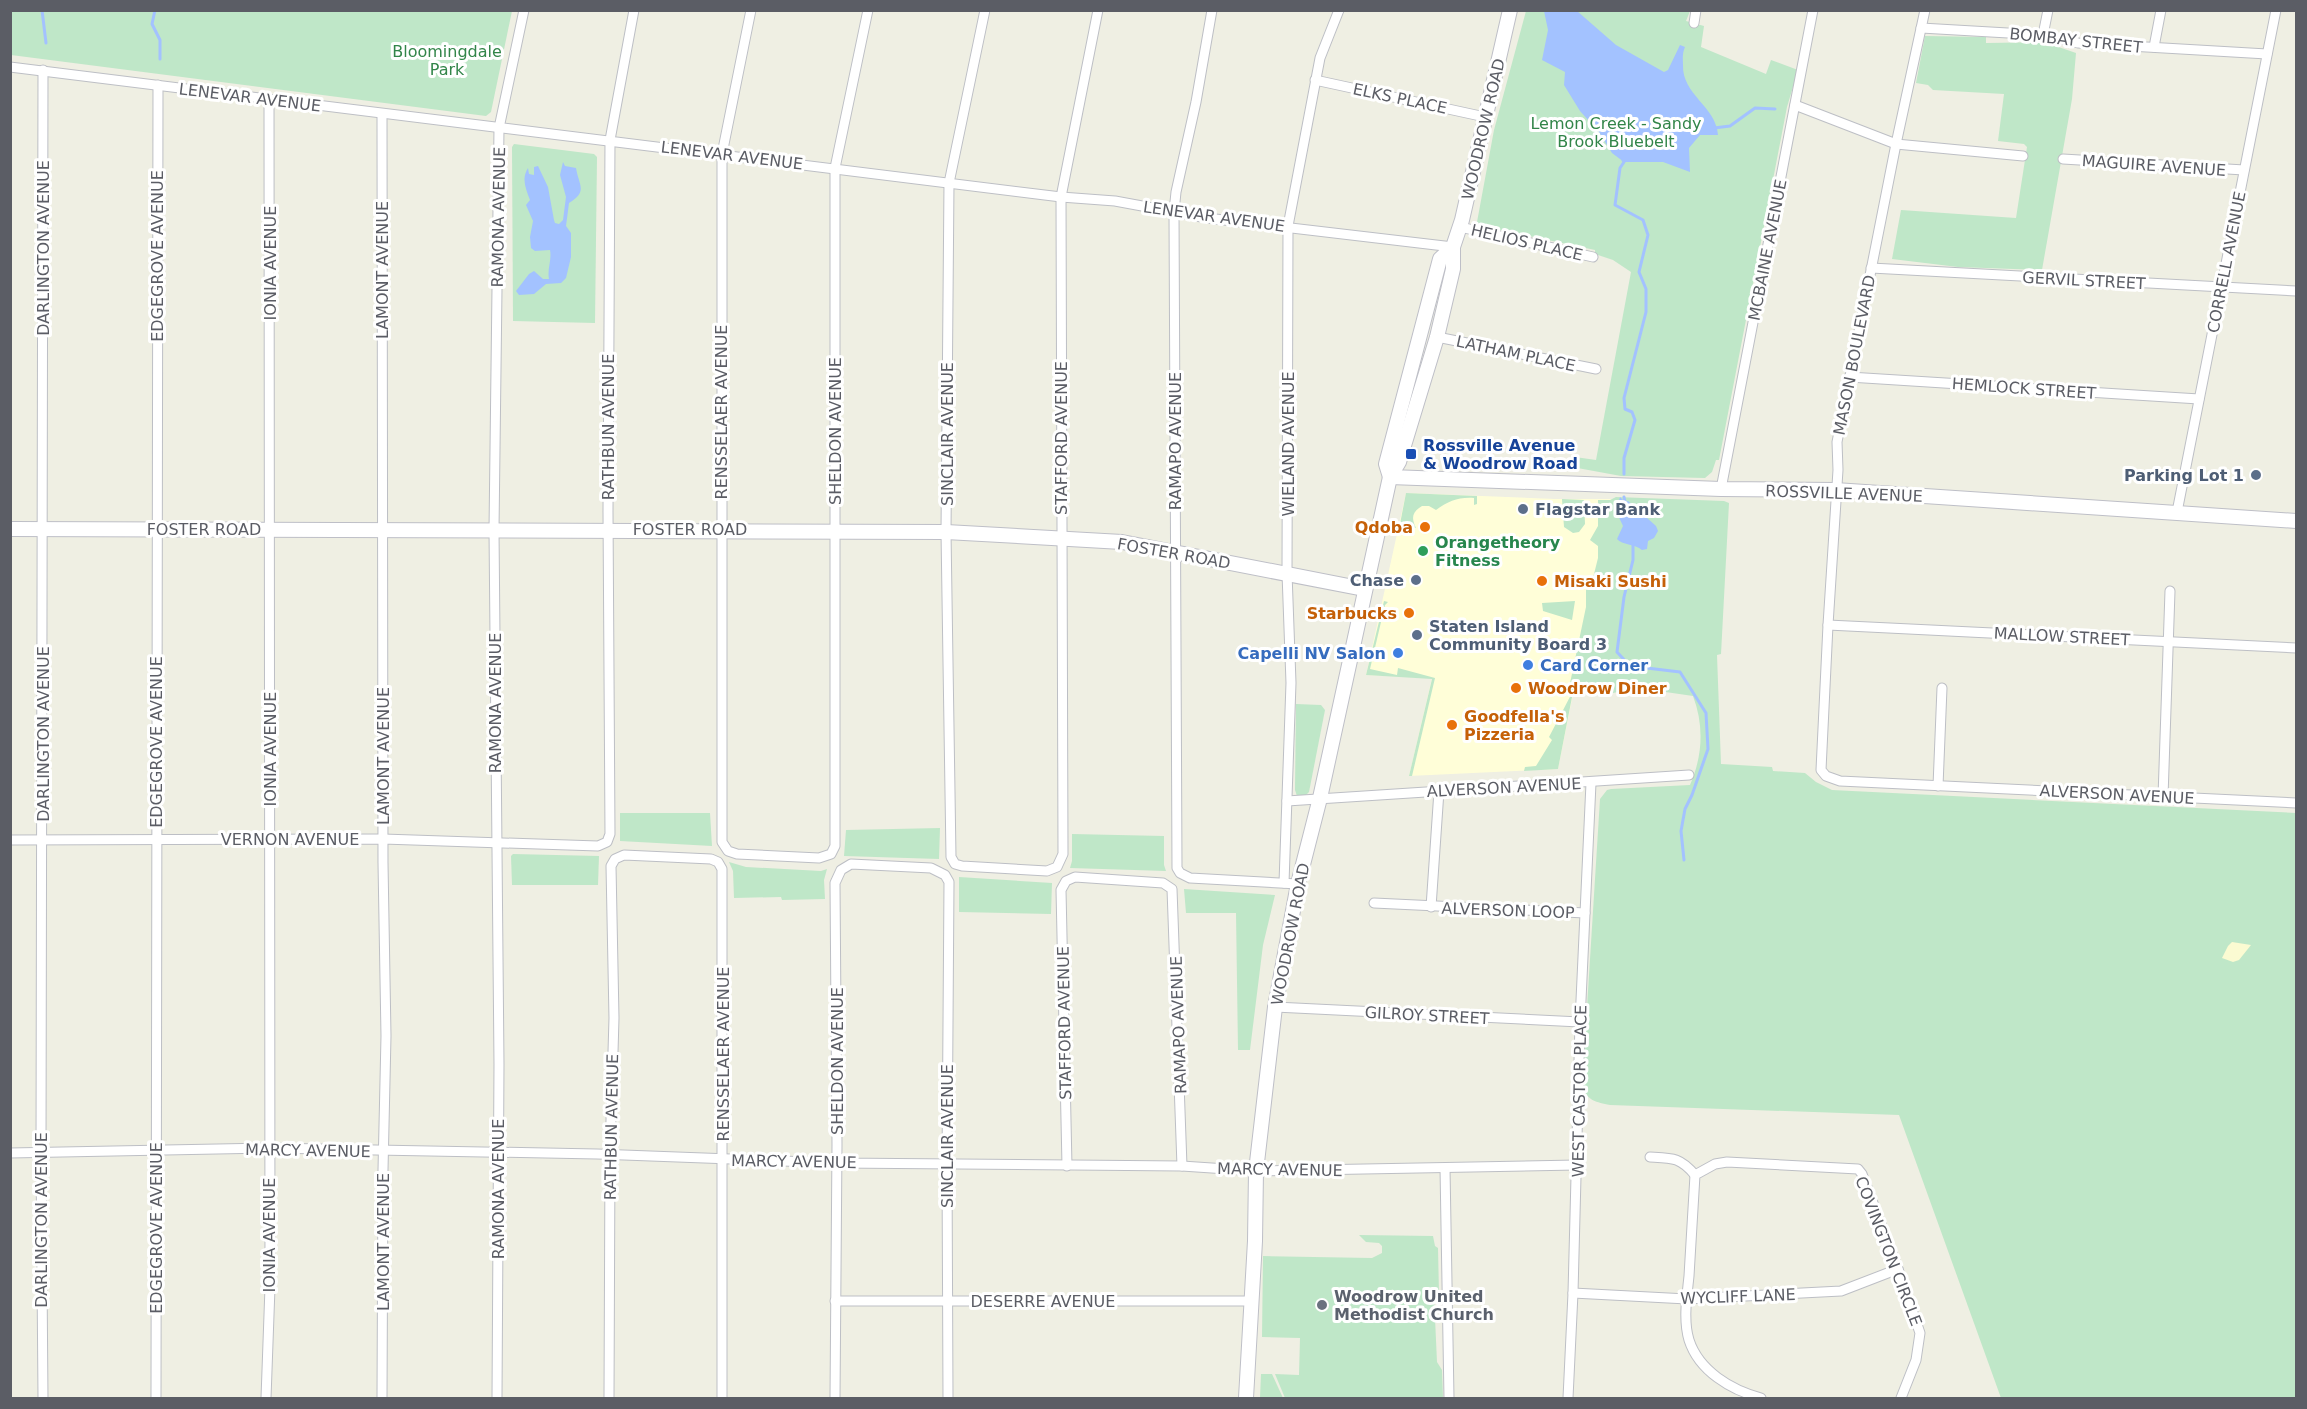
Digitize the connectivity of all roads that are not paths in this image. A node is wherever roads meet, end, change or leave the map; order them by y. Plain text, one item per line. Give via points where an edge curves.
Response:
1 (524, 10) edge
2 (634, 10) edge
3 (751, 10) edge
4 (868, 10) edge
5 (985, 10) edge
6 (1098, 10) edge
7 (1212, 10) edge
8 (1338, 10) edge
9 (1510, 10) edge
10 (1696, 10) edge
11 (1813, 10) edge
12 (1925, 10) edge
13 (2048, 10) edge
14 (2161, 10) edge
15 (2276, 10) edge
16 (1694, 23) dead end
17 (1921, 28) junction
18 (2043, 35) junction
19 (2154, 48) junction
20 (2267, 54) junction
21 (10, 67) edge
22 (43, 70) junction
23 (1315, 80) junction
24 (158, 85) junction
25 (269, 99) junction
26 (1795, 105) junction
27 (382, 114) junction
28 (1485, 117) junction
29 (499, 128) junction
30 (610, 140) junction
31 (1896, 144) junction
32 (722, 154) junction
33 (2023, 156) dead end
34 (2063, 159) dead end
35 (835, 168) junction
36 (2244, 171) junction
37 (949, 183) junction
38 (1060, 197) junction
39 (1174, 212) junction
40 (1288, 226) junction
41 (1460, 227) junction
42 (1453, 247) junction
43 (1593, 257) dead end
44 (1871, 268) junction
45 (2222, 287) junction
46 (2296, 291) edge
47 (1419, 334) junction
48 (1437, 337) junction
49 (1596, 369) dead end
50 (1849, 377) junction
51 (2199, 399) junction
52 (1390, 477) junction
53 (1721, 489) junction
54 (1836, 490) junction
55 (2176, 512) junction
56 (2296, 521) edge
57 (10, 529) edge
58 (43, 529) junction
59 (156, 529) junction
60 (720, 529) junction
61 (271, 530) junction
62 (383, 530) junction
63 (494, 530) junction
64 (608, 530) junction
65 (835, 530) junction
66 (946, 532) junction
67 (1062, 538) junction
68 (1175, 552) junction
69 (1287, 573) junction
70 (1364, 589) junction
71 (2170, 591) dead end
72 (1828, 625) junction
73 (2169, 641) junction
74 (2296, 648) edge
75 (1942, 688) dead end
76 (1689, 775) dead end
77 (1826, 776) joint
78 (1591, 783) junction
79 (1938, 786) junction
80 (1439, 791) junction
81 (2163, 796) junction
82 (1320, 798) junction
83 (1287, 801) junction
84 (2296, 803) edge
85 (156, 838) junction
86 (270, 839) junction
87 (383, 839) junction
88 (10, 840) edge
89 (42, 840) junction
90 (496, 843) junction
91 (605, 844) joint
92 (831, 854) joint
93 (711, 859) joint
94 (1057, 867) joint
95 (945, 874) joint
96 (1284, 883) junction
97 (1298, 884) junction
98 (1170, 886) joint
99 (1374, 903) dead end
100 (1431, 907) junction
101 (1585, 914) junction
102 (1275, 1007) junction
103 (1580, 1022) junction
104 (268, 1148) junction
105 (157, 1150) junction
106 (383, 1152) junction
107 (497, 1152) junction
108 (10, 1153) edge
109 (41, 1153) junction
110 (610, 1154) junction
111 (1650, 1157) dead end
112 (723, 1159) junction
113 (837, 1163) junction
114 (946, 1164) junction
115 (1577, 1165) junction
116 (1067, 1166) junction
117 (1182, 1166) junction
118 (1445, 1168) junction
119 (1256, 1171) junction
120 (1695, 1175) junction
121 (1898, 1269) junction
122 (1573, 1293) junction
123 (1687, 1299) junction
124 (835, 1301) junction
125 (948, 1301) junction
126 (1251, 1301) junction
127 (42, 1398) edge
128 (156, 1398) edge
129 (266, 1398) edge
130 (382, 1398) edge
131 (497, 1398) edge
132 (609, 1398) edge
133 (722, 1398) edge
134 (835, 1398) edge
135 (948, 1398) edge
136 (1246, 1398) edge
137 (1449, 1398) edge
138 (1568, 1398) edge
139 (1761, 1398) edge
140 (1901, 1398) edge

1 - 29 street, RAMONA AVENUE
2 - 30 street, RATHBUN AVENUE
3 - 32 street, RENSSELAER AVENUE
4 - 35 street, SHELDON AVENUE
5 - 37 street, SINCLAIR AVENUE
6 - 38 street, STAFFORD AVENUE
7 - 39 street, RAMAPO AVENUE
8 - 23 street, WIELAND AVENUE
9 - 28 street, WOODROW ROAD
10 - 16 street
11 - 26 street, MCBAINE AVENUE
12 - 17 street, MASON BOULEVARD
13 - 18 street
14 - 19 street
15 - 20 street, CORRELL AVENUE
17 - 18 street, BOMBAY STREET
17 - 31 street, MASON BOULEVARD
18 - 19 street, BOMBAY STREET via 2078,43
19 - 20 street, BOMBAY STREET
20 - 36 street, CORRELL AVENUE
21 - 22 street, LENEVAR AVENUE
22 - 24 street, LENEVAR AVENUE
22 - 58 street, DARLINGTON AVENUE
23 - 28 street, ELKS PLACE
23 - 40 street, WIELAND AVENUE
24 - 25 street, LENEVAR AVENUE
24 - 59 street, EDGEGROVE AVENUE
25 - 27 street, LENEVAR AVENUE
25 - 61 street, IONIA AVENUE
26 - 31 street
26 - 53 street, MCBAINE AVENUE
27 - 29 street, LENEVAR AVENUE
27 - 62 street, LAMONT AVENUE
28 - 41 street, WOODROW ROAD
29 - 30 street, LENEVAR AVENUE
29 - 63 street, RAMONA AVENUE
30 - 32 street, LENEVAR AVENUE
30 - 64 street, RATHBUN AVENUE
31 - 33 street
31 - 44 street, MASON BOULEVARD
32 - 35 street, LENEVAR AVENUE
32 - 60 street, RENSSELAER AVENUE
34 - 36 street, MAGUIRE AVENUE
35 - 37 street, LENEVAR AVENUE
35 - 65 street, SHELDON AVENUE
36 - 45 street, CORRELL AVENUE
37 - 38 street, LENEVAR AVENUE
37 - 66 street, SINCLAIR AVENUE
38 - 39 street, LENEVAR AVENUE via 1115,201
38 - 67 street, STAFFORD AVENUE
39 - 40 street, LENEVAR AVENUE
39 - 68 street, RAMAPO AVENUE
40 - 42 street, LENEVAR AVENUE
40 - 69 street, WIELAND AVENUE
41 - 42 street, WOODROW ROAD
41 - 43 street, HELIOS PLACE
42 - 47 street, WOODROW ROAD via 1440,259
42 - 48 street, WOODROW ROAD via 1453,269
44 - 45 street, GERVIL STREET
44 - 50 street, MASON BOULEVARD
45 - 46 street, GERVIL STREET
45 - 51 street, CORRELL AVENUE
47 - 48 street
47 - 52 street, WOODROW ROAD via 1386,464
48 - 49 street, LATHAM PLACE
48 - 52 street, WOODROW ROAD via 1400,462
50 - 51 street, HEMLOCK STREET
50 - 54 street, MASON BOULEVARD via 1837,442
51 - 55 street, CORRELL AVENUE
52 - 53 street, ROSSVILLE AVENUE
52 - 70 street, WOODROW ROAD
53 - 54 street, ROSSVILLE AVENUE
54 - 55 street, ROSSVILLE AVENUE
54 - 72 street, MASON BOULEVARD
55 - 56 street, ROSSVILLE AVENUE
57 - 58 street, FOSTER ROAD
58 - 59 street, FOSTER ROAD
58 - 89 street, DARLINGTON AVENUE
59 - 61 street, FOSTER ROAD
59 - 85 street, EDGEGROVE AVENUE
60 - 64 street, FOSTER ROAD
60 - 65 street, FOSTER ROAD
60 - 92 street, RENSSELAER AVENUE via 722,842 736,854 819,858
61 - 62 street, FOSTER ROAD
61 - 86 street, IONIA AVENUE
62 - 63 street, FOSTER ROAD
62 - 87 street, LAMONT AVENUE
63 - 64 street, FOSTER ROAD
63 - 90 street, RAMONA AVENUE
64 - 91 street, RATHBUN AVENUE via 610,834
65 - 66 street, FOSTER ROAD
65 - 92 street, SHELDON AVENUE via 835,846
66 - 67 street, FOSTER ROAD
66 - 94 street, SINCLAIR AVENUE via 953,861 962,866 1047,871
67 - 68 street, FOSTER ROAD via 1122,542
67 - 94 street, STAFFORD AVENUE via 1063,854
68 - 69 street, FOSTER ROAD
68 - 96 street, RAMAPO AVENUE via 1177,868 1190,878
69 - 70 street, FOSTER ROAD
69 - 83 street, WIELAND AVENUE via 1291,683
70 - 82 street, WOODROW ROAD
71 - 73 street
72 - 73 street, MALLOW STREET
72 - 77 street, MASON BOULEVARD via 1820,763
73 - 74 street, MALLOW STREET
73 - 81 street
75 - 79 street
76 - 78 street, ALVERSON AVENUE
77 - 79 street, ALVERSON AVENUE via 1840,781
78 - 80 street, ALVERSON AVENUE
78 - 101 street, WEST CASTOR PLACE
79 - 81 street, ALVERSON AVENUE
80 - 82 street, ALVERSON AVENUE
80 - 100 street, ALVERSON LOOP
81 - 84 street, ALVERSON AVENUE
82 - 83 street, ALVERSON AVENUE
82 - 97 street, WOODROW ROAD
83 - 96 street, WIELAND AVENUE
85 - 86 street, VERNON AVENUE
85 - 89 street, VERNON AVENUE
85 - 105 street, EDGEGROVE AVENUE
86 - 87 street, VERNON AVENUE
86 - 104 street, IONIA AVENUE
87 - 90 street, VERNON AVENUE
87 - 106 street, LAMONT AVENUE
88 - 89 street, VERNON AVENUE
89 - 109 street, DARLINGTON AVENUE
90 - 91 street, VERNON AVENUE
90 - 107 street, RAMONA AVENUE
93 - 110 street, RATHBUN AVENUE via 624,855 611,866 614,1018
93 - 112 street, RENSSELAER AVENUE via 722,869
95 - 113 street, SHELDON AVENUE via 931,868 850,864 841,870 835,883
95 - 114 street, SINCLAIR AVENUE via 949,882
96 - 97 street
97 - 102 street, WOODROW ROAD
98 - 116 street, STAFFORD AVENUE via 1075,877 1066,881 1061,890
98 - 117 street, RAMAPO AVENUE
99 - 100 street, ALVERSON LOOP
100 - 101 street, ALVERSON LOOP
101 - 103 street, WEST CASTOR PLACE
102 - 103 street, GILROY STREET
102 - 119 street, WOODROW ROAD
103 - 115 street, WEST CASTOR PLACE
104 - 105 street, MARCY AVENUE
104 - 106 street, MARCY AVENUE
104 - 129 street, IONIA AVENUE via 270,1287
105 - 109 street, MARCY AVENUE
105 - 128 street, EDGEGROVE AVENUE
106 - 107 street, MARCY AVENUE
106 - 130 street, LAMONT AVENUE
107 - 110 street, MARCY AVENUE
107 - 131 street, RAMONA AVENUE
108 - 109 street, MARCY AVENUE
109 - 127 street, DARLINGTON AVENUE
110 - 112 street, MARCY AVENUE
110 - 132 street, RATHBUN AVENUE
111 - 120 street via 1680,1161
112 - 113 street, MARCY AVENUE
112 - 133 street, RENSSELAER AVENUE
113 - 114 street, MARCY AVENUE
113 - 124 street, SHELDON AVENUE
114 - 116 street, MARCY AVENUE
114 - 125 street, SINCLAIR AVENUE
115 - 118 street, MARCY AVENUE
115 - 122 street, WEST CASTOR PLACE
116 - 117 street, MARCY AVENUE
117 - 119 street, MARCY AVENUE
118 - 119 street, MARCY AVENUE
118 - 137 street
119 - 126 street, WOODROW ROAD
120 - 121 street, COVINGTON CIRCLE via 1727,1162 1858,1169
120 - 123 street
121 - 123 street, WYCLIFF LANE via 1841,1291
121 - 140 street, COVINGTON CIRCLE via 1920,1333 1916,1360
122 - 123 street, WYCLIFF LANE
122 - 138 street, WEST CASTOR PLACE
123 - 139 street via 1689,1340 1702,1363 1723,1382
124 - 125 street, DESERRE AVENUE
124 - 134 street, SHELDON AVENUE
125 - 126 street, DESERRE AVENUE
125 - 135 street, SINCLAIR AVENUE
126 - 136 street, WOODROW ROAD

